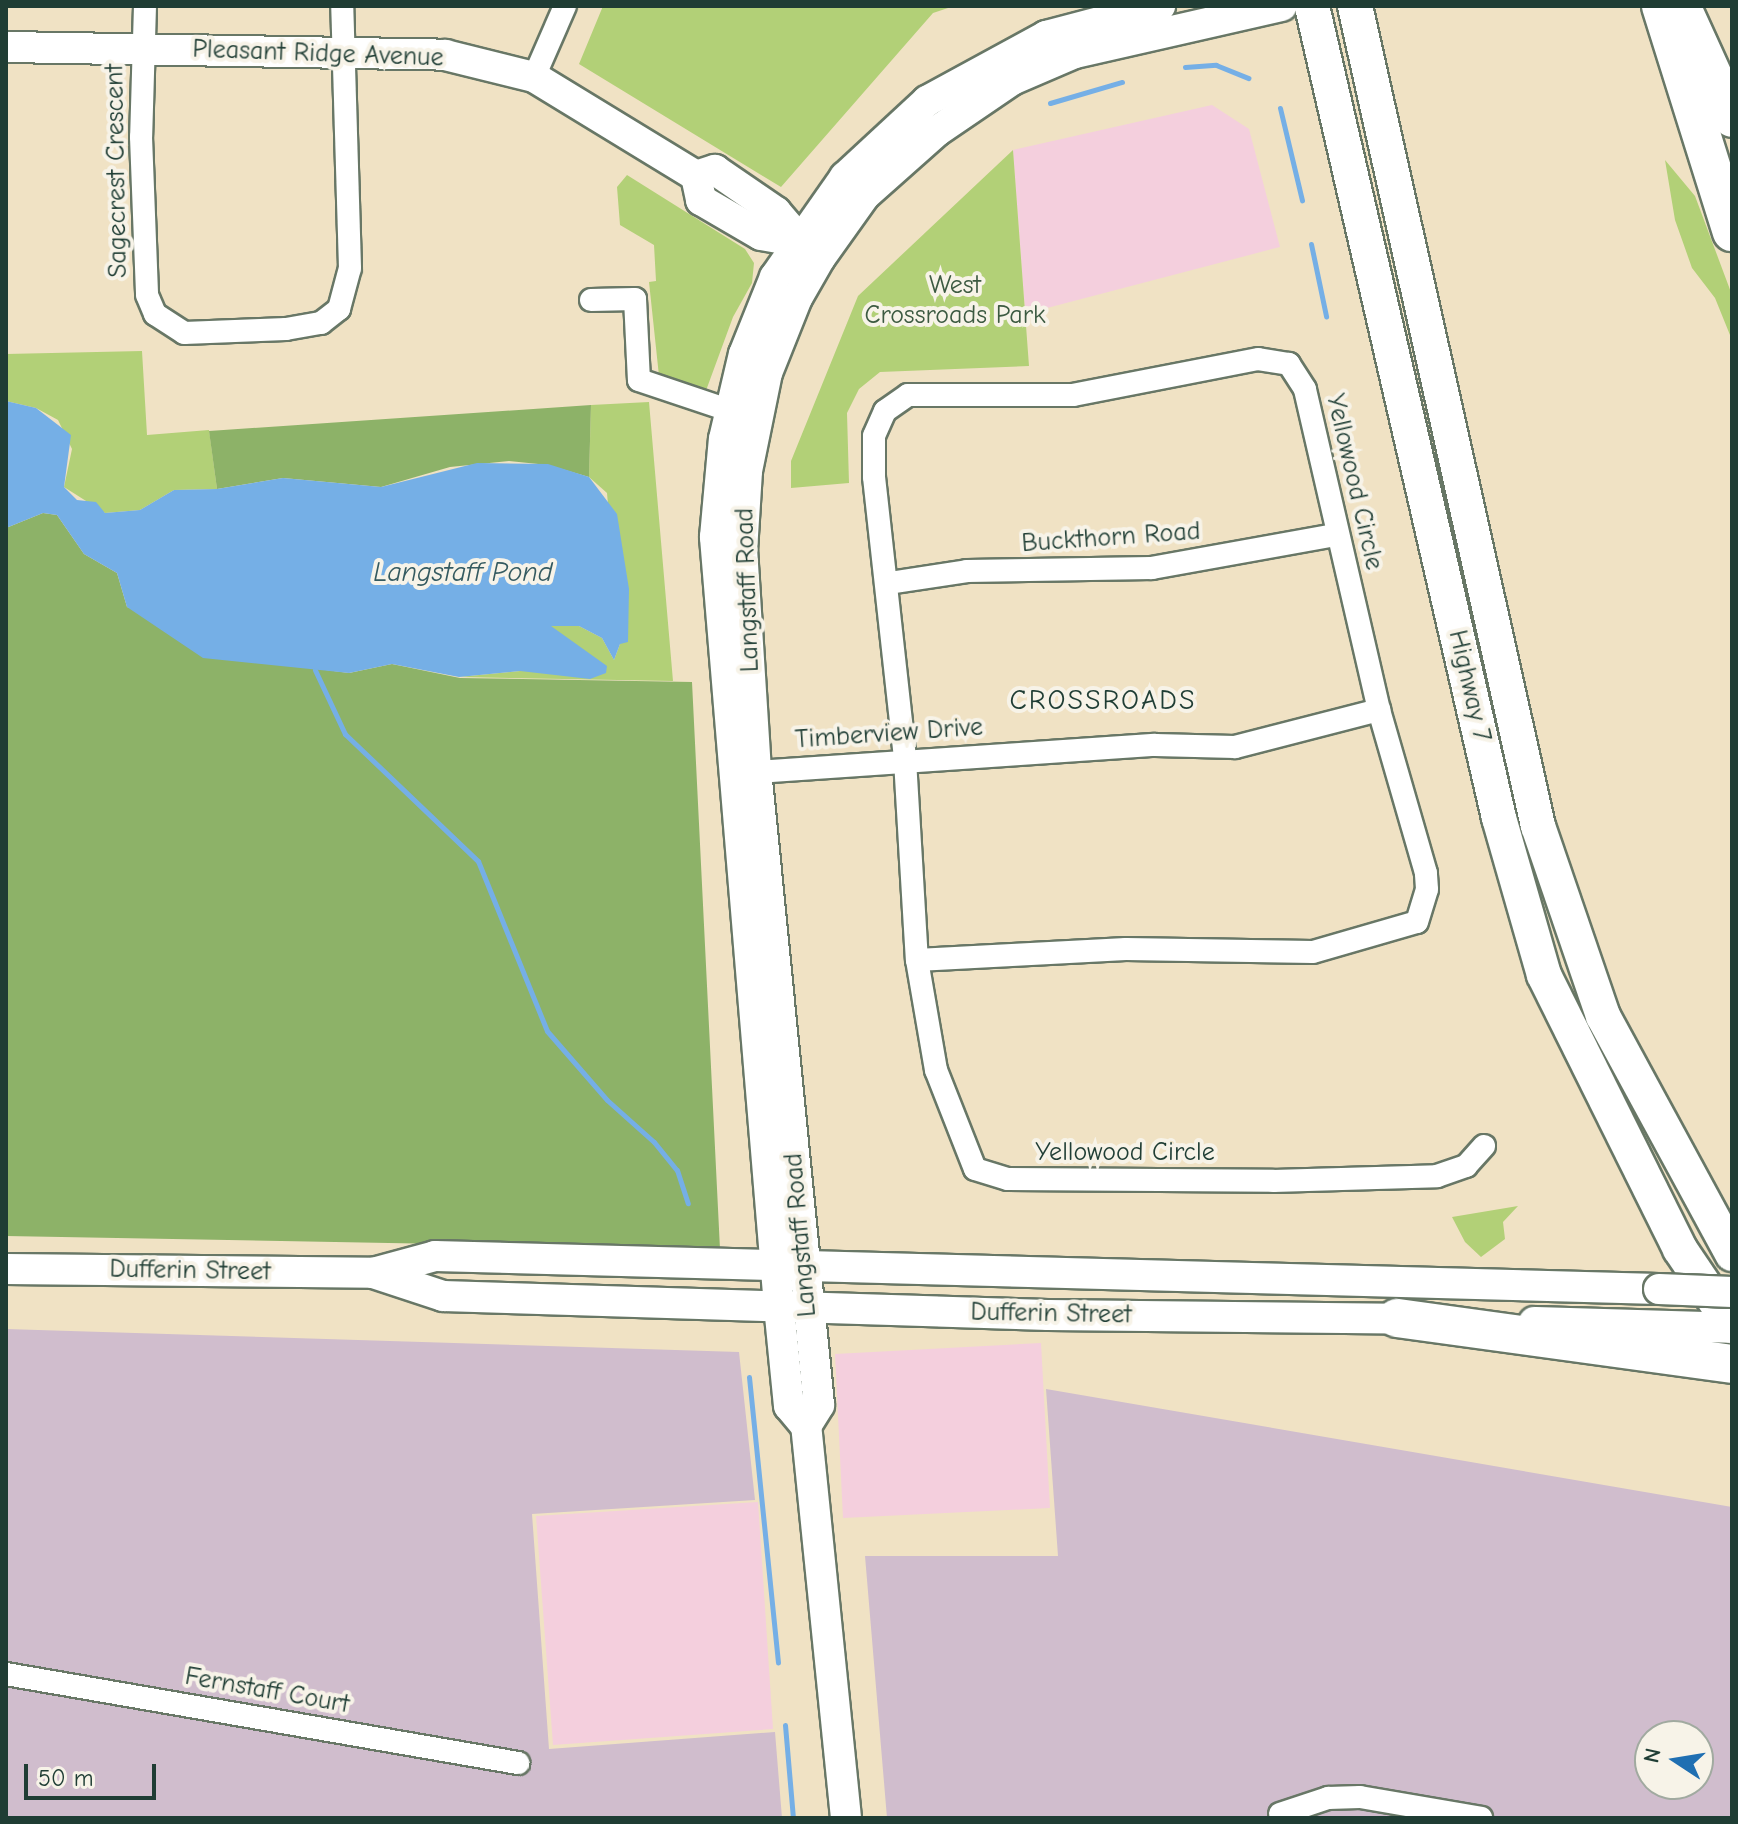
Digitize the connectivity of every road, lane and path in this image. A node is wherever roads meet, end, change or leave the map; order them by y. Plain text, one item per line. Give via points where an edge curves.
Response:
1 (145, 6) edge
2 (342, 6) edge
3 (565, 6) edge
4 (1160, 6) edge
5 (1282, 6) edge
6 (1312, 6) edge
7 (1355, 6) edge
8 (1661, 6) edge
9 (1681, 6) edge
10 (6, 47) edge
11 (143, 50) junction
12 (341, 50) junction
13 (534, 77) junction
14 (1732, 118) edge
15 (1732, 232) edge
16 (810, 250) junction
17 (591, 300) dead end
18 (731, 411) junction
19 (1336, 535) junction
20 (889, 583) junction
21 (1379, 710) junction
22 (905, 760) junction
23 (745, 773) junction
24 (917, 960) junction
25 (1484, 1146) dead end
26 (1732, 1254) edge
27 (791, 1265) junction
28 (6, 1269) edge
29 (373, 1273) junction
30 (1732, 1292) edge
31 (793, 1306) junction
32 (1397, 1318) junction
33 (1732, 1327) edge
34 (1720, 1363) edge
35 (6, 1674) edge
36 (518, 1763) dead end
37 (1280, 1814) dead end
38 (846, 1818) edge
39 (1481, 1818) edge

1 - 11 street, Sagecrest Crescent
2 - 12 street, Sagecrest Crescent
3 - 13 street
4 - 16 main road, Langstaff Road via 1046,36 927,101 845,177
5 - 16 main road, Langstaff Road via 1129,38 1012,80 937,131
6 - 33 main road, Highway 7 via 1499,818 1544,975 1680,1249
7 - 26 main road, Highway 7 via 1538,826 1603,1016
8 - 15 highway
9 - 14 highway
10 - 11 main road, Pleasant Ridge Avenue
11 - 12 main road, Pleasant Ridge Avenue
11 - 12 street, Sagecrest Crescent via 147,295 155,314 184,333 286,329 321,323 339,309 350,268
12 - 13 main road, Pleasant Ridge Avenue via 445,55
13 - 16 main road, Pleasant Ridge Avenue via 696,176 701,200 761,235
16 - 18 main road, Langstaff Road via 770,289 744,354
16 - 23 main road, Langstaff Road via 767,373 747,471 742,551
17 - 18 street via 635,299 639,380
18 - 23 main road, Langstaff Road via 715,537
19 - 20 street, Buckthorn Road via 1152,568 967,571
19 - 20 street, Yellowood Circle via 1305,389 1289,364 1258,359 1073,395 908,395 893,402 874,436 874,477
19 - 21 street, Yellowood Circle
20 - 22 street, Yellowood Circle
21 - 22 street, Timberview Drive via 1235,747 1155,745
21 - 24 street, Yellowood Circle via 1426,873 1417,922 1313,952 1126,949
22 - 23 street, Timberview Drive
22 - 24 street, Yellowood Circle
23 - 27 main road, Langstaff Road
24 - 25 street, Yellowood Circle via 927,1036 948,1111 970,1161 987,1175 1043,1182 1437,1176 1466,1166
27 - 29 main road, Dufferin Street via 435,1256
27 - 30 main road, Dufferin Street, bridge
27 - 31 main road, Langstaff Road
28 - 29 main road, Dufferin Street
29 - 31 main road, Dufferin Street via 443,1296
31 - 32 main road, Dufferin Street
31 - 38 main road, Langstaff Road via 819,1405 806,1426
32 - 33 main road, Dufferin Street
32 - 34 highway
35 - 36 street, Fernstaff Court
37 - 39 street via 1328,1798 1360,1797

